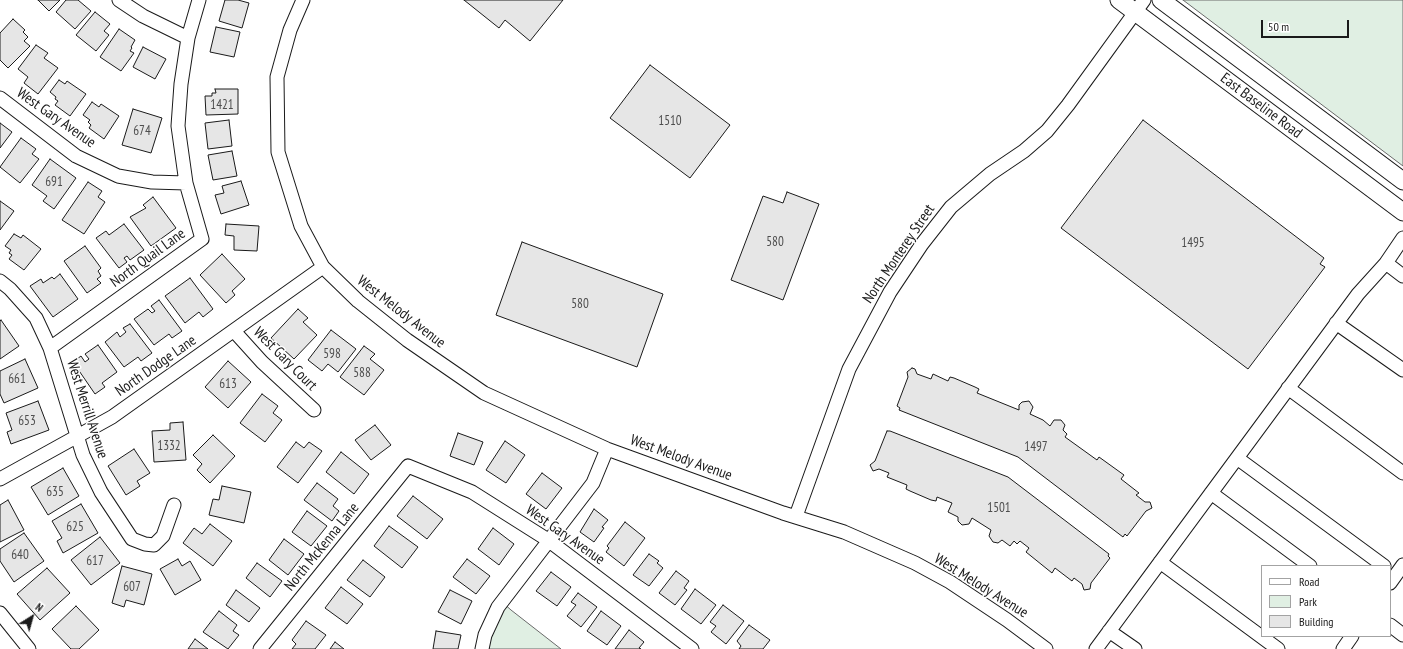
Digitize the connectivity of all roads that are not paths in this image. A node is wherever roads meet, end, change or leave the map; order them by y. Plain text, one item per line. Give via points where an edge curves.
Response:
1 (120, 0) edge
2 (199, 0) edge
3 (303, 0) edge
4 (1119, 0) edge
5 (1161, 0) edge
6 (1141, 5) edge
7 (188, 38) junction
8 (0, 98) edge
9 (1403, 180) edge
10 (186, 183) junction
11 (1403, 212) edge
12 (1403, 238) edge
13 (1386, 263) junction
14 (323, 267) junction
15 (1403, 276) edge
16 (0, 281) edge
17 (1336, 323) junction
18 (234, 331) junction
19 (50, 348) junction
20 (1403, 370) edge
21 (1288, 388) junction
22 (314, 410) dead end
23 (78, 437) junction
24 (607, 449) junction
25 (1237, 458) junction
26 (408, 466) joint
27 (1403, 473) edge
28 (0, 479) edge
29 (1211, 493) junction
30 (174, 505) dead end
31 (796, 516) junction
32 (548, 540) junction
33 (1160, 562) junction
34 (1309, 565) edge
35 (1383, 565) edge
36 (0, 613) edge
37 (1391, 627) edge
38 (1110, 631) junction
39 (1403, 635) edge
40 (1261, 636) edge
41 (1262, 637) edge
42 (1351, 637) edge
43 (29, 649) edge
44 (260, 649) edge
45 (482, 649) edge
46 (692, 649) edge
47 (1046, 649) edge
48 (1096, 649) edge
49 (1134, 649) edge
50 (1278, 649) edge
51 (1342, 649) edge

1 - 7 street via 143,16
2 - 7 street, North Quail Lane
3 - 14 street, West Melody Avenue via 290,30 277,77 278,152 301,226
4 - 6 main road, East Baseline Road
5 - 9 main road, East Baseline Road
6 - 11 main road, East Baseline Road
6 - 31 street, North Monterey Street via 1047,131 951,207 918,250 890,292 849,369
7 - 10 street, North Quail Lane via 178,126
8 - 10 street, West Gary Avenue via 76,156 118,176 152,182
10 - 19 street, North Quail Lane via 202,239
12 - 13 street
13 - 15 street
13 - 17 street
14 - 18 street, North Dodge Lane
14 - 24 street, West Melody Avenue via 358,301 407,340 484,393
16 - 19 street, West Merrill Avenue via 36,318
17 - 20 street
17 - 21 street
18 - 22 street, West Gary Court via 262,362
18 - 23 street, North Dodge Lane via 112,417
19 - 23 street, West Merrill Avenue
21 - 25 street
21 - 27 street
23 - 28 street, North Dodge Lane
23 - 30 street, West Merrill Avenue via 83,455 101,492 132,539 154,545 163,536
24 - 31 street, West Melody Avenue
24 - 32 street via 593,483
25 - 29 street
25 - 35 street
26 - 32 street, West Gary Avenue via 472,492
26 - 44 street, North McKenna Lane
29 - 33 street
29 - 34 street
31 - 47 street, West Melody Avenue via 844,532 950,582
32 - 45 street via 498,607 485,635
32 - 46 street, West Gary Avenue
33 - 38 street
33 - 40 street
36 - 43 street
37 - 39 street
38 - 48 street
38 - 49 street
41 - 50 street
42 - 51 street

